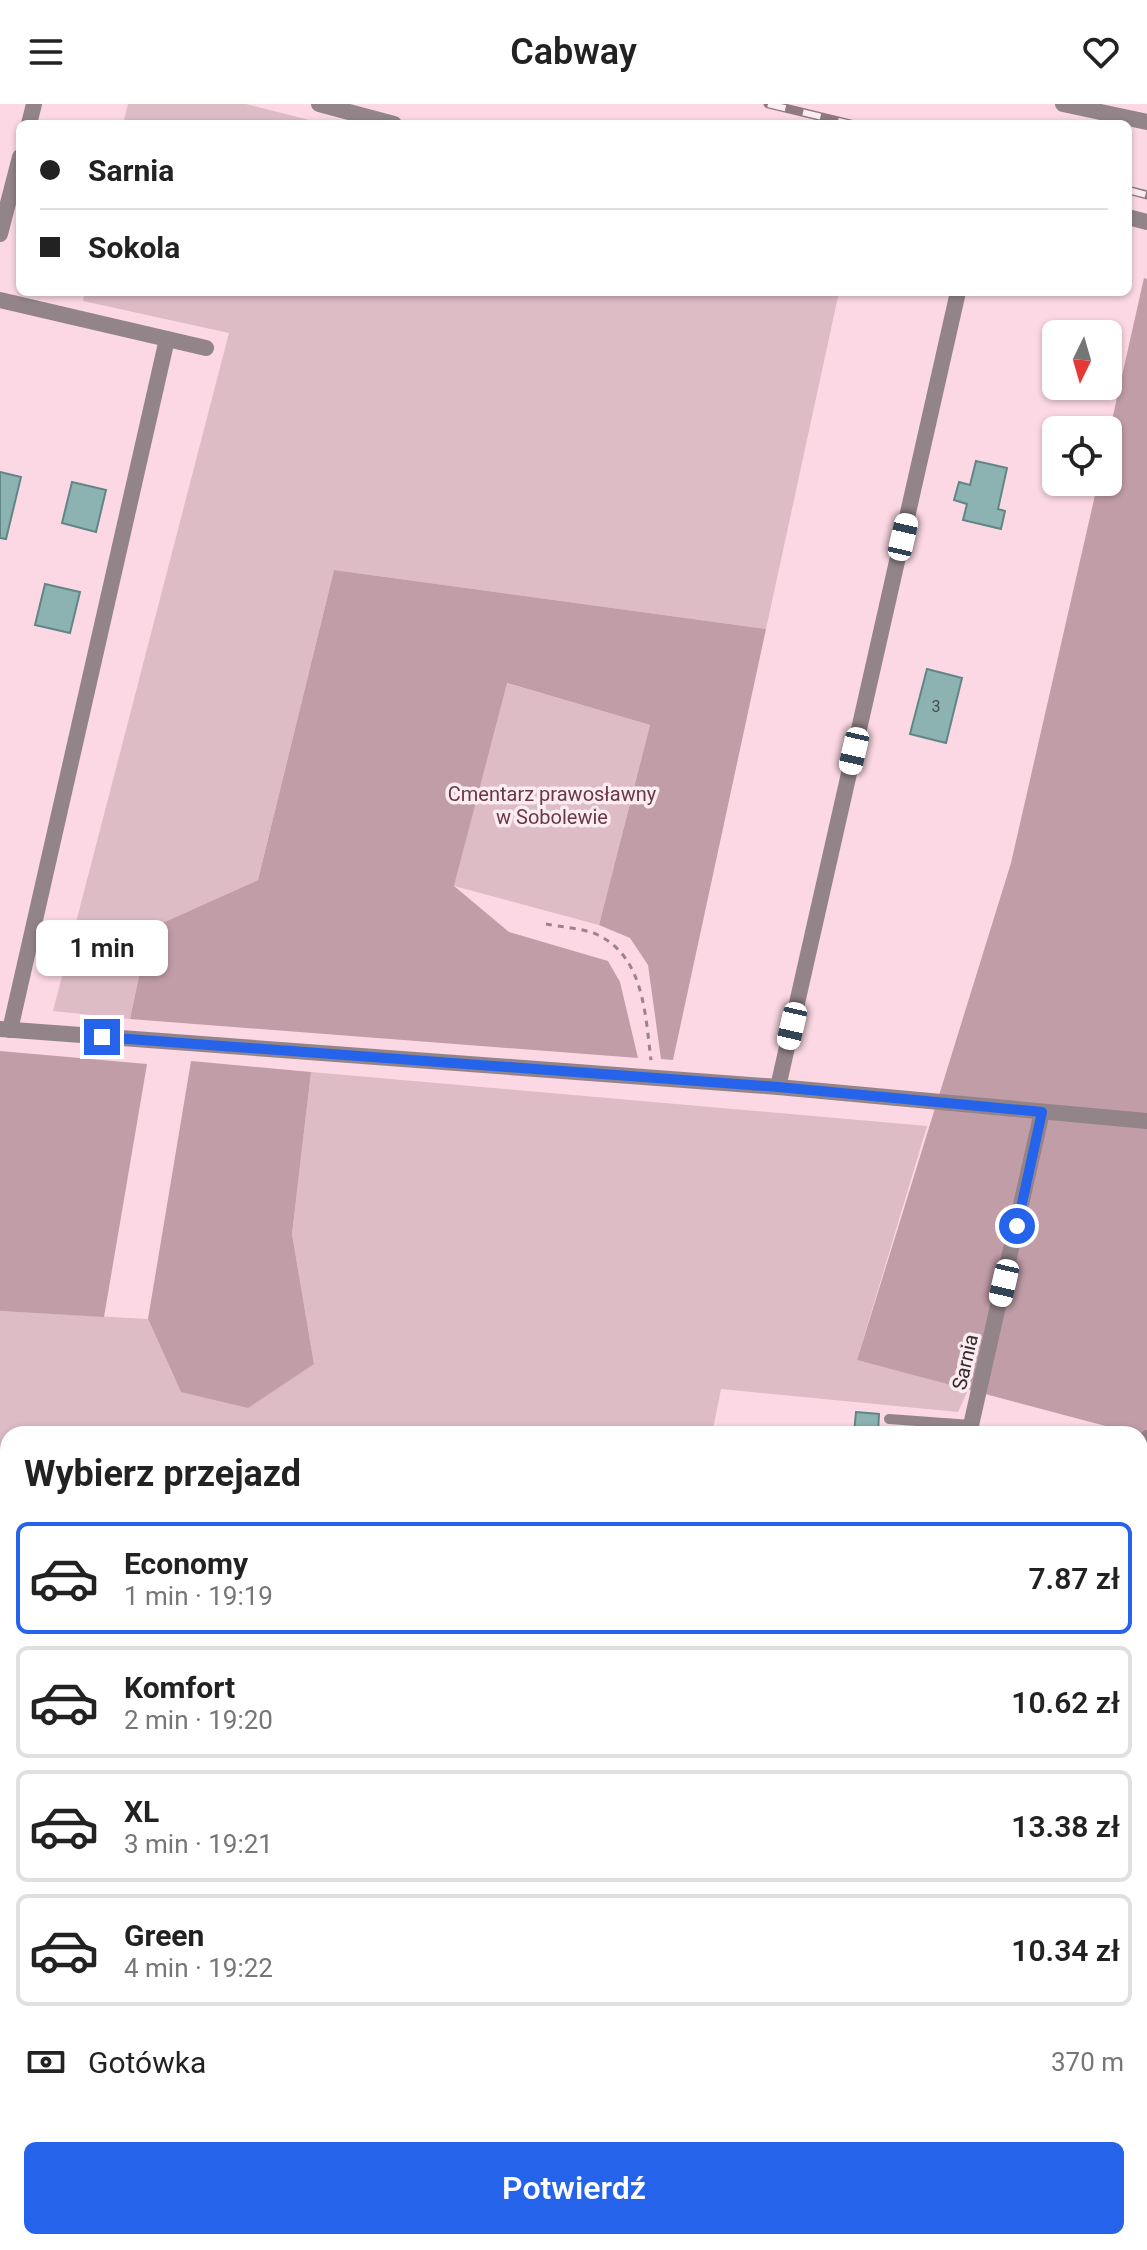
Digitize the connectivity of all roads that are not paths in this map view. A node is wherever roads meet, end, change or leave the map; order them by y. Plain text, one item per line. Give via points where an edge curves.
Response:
1 (319, 104) edge
2 (1063, 104) edge
3 (379, 120) edge
4 (1147, 122) edge
5 (16, 172) edge
6 (0, 234) edge
7 (957, 296) edge
8 (0, 300) edge
9 (167, 339) junction
10 (206, 348) dead end
11 (5, 1030) edge
12 (778, 1087) junction
13 (1042, 1112) junction
14 (1147, 1121) edge
15 (889, 1419) dead end
16 (946, 1426) edge
17 (971, 1426) edge

1 - 3 street
2 - 4 street
5 - 6 street
7 - 12 street
8 - 9 street
9 - 10 street
9 - 11 street
11 - 12 street
12 - 13 street
13 - 14 street
13 - 17 street, Sarnia
15 - 16 lane

